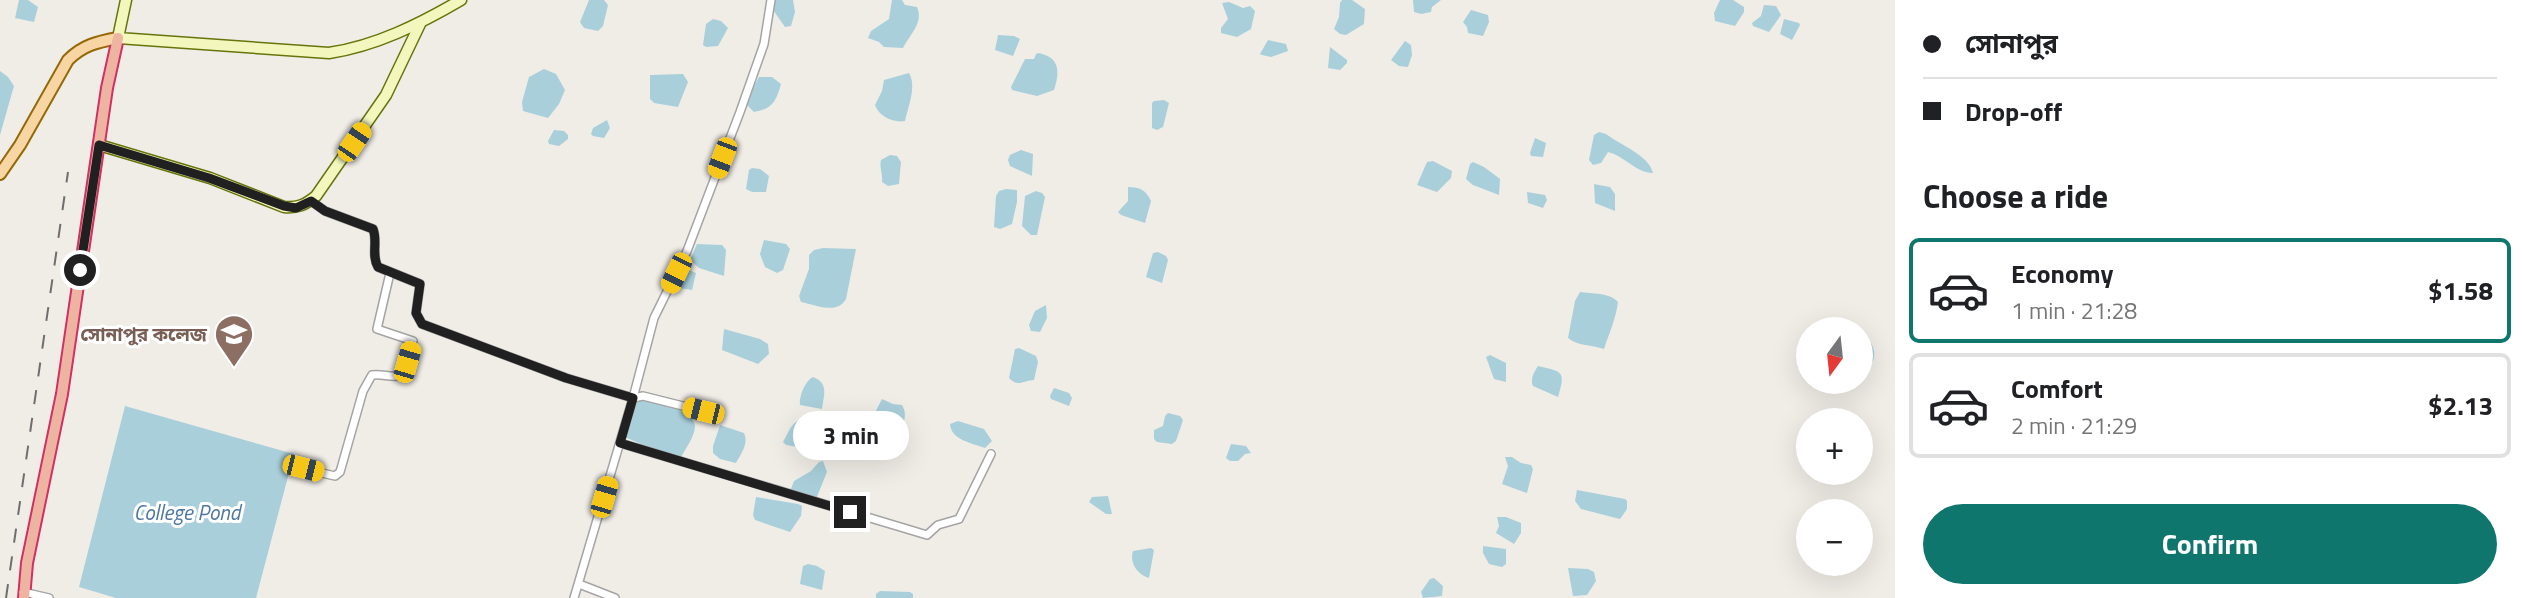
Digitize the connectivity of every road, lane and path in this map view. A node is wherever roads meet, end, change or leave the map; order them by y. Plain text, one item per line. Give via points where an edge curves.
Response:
1 (126, 0) edge
2 (461, 0) edge
3 (771, 0) edge
4 (420, 24) junction
5 (118, 37) junction
6 (99, 145) junction
7 (0, 174) edge
8 (311, 201) junction
9 (390, 273) junction
10 (633, 398) junction
11 (703, 411) dead end
12 (620, 443) junction
13 (990, 454) dead end
14 (292, 466) dead end
15 (579, 584) junction
16 (24, 595) edge
17 (49, 598) edge
18 (574, 598) edge
19 (615, 598) edge

1 - 5 main road
2 - 4 main road
3 - 10 street via 764,44 687,251 654,318
4 - 5 main road via 350,50 329,53
4 - 8 main road via 386,94
5 - 6 highway
5 - 7 main road via 94,42 68,60
6 - 8 main road via 284,206 296,208
6 - 16 highway via 62,394
8 - 9 street via 373,229 374,261
9 - 10 street via 420,284 416,313 422,324
9 - 14 street via 377,329 413,341 404,373 372,375 363,391 340,472 335,476
10 - 11 street via 643,396
10 - 12 street
12 - 13 street via 927,535 937,524 959,519
12 - 15 street
15 - 18 street
15 - 19 street
16 - 17 street

